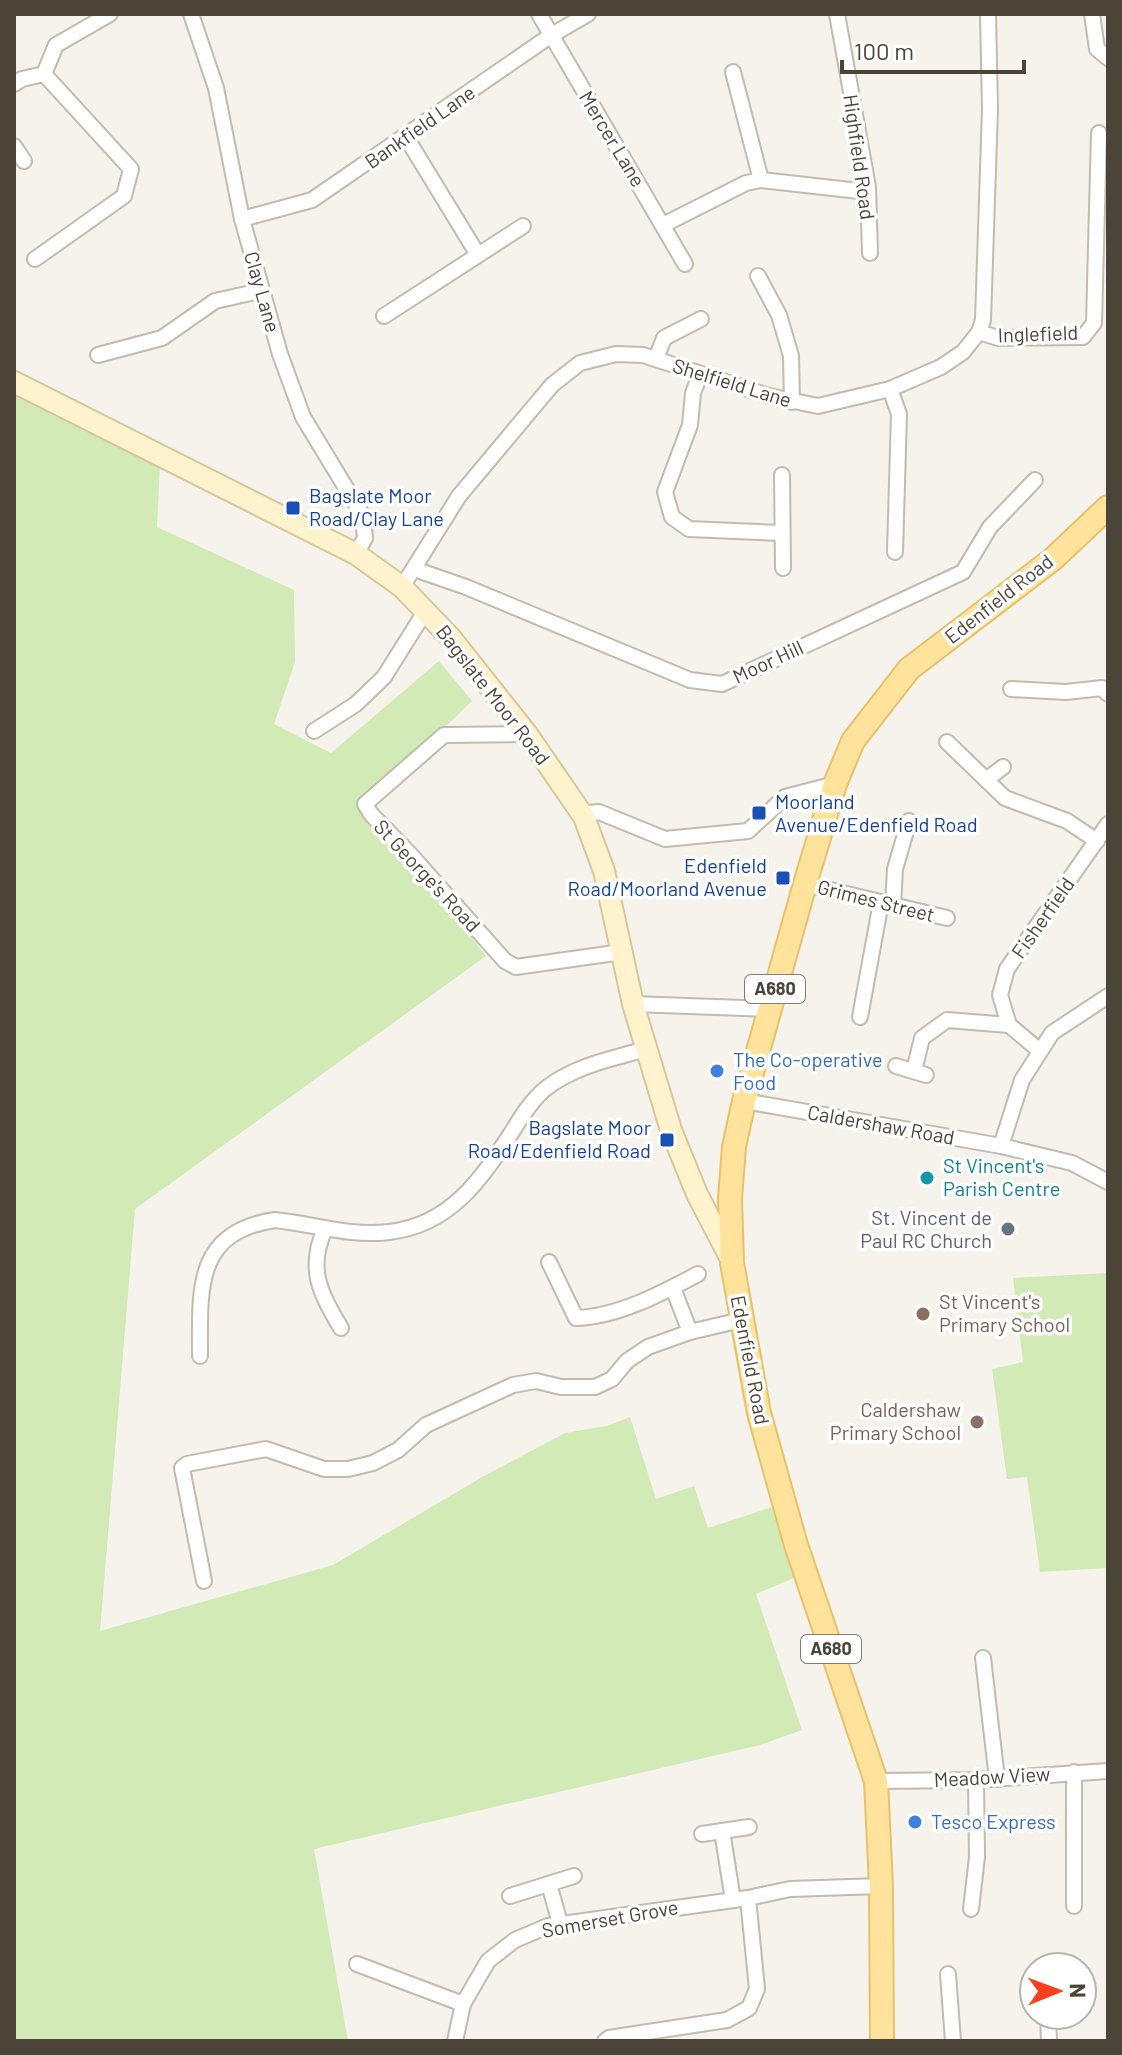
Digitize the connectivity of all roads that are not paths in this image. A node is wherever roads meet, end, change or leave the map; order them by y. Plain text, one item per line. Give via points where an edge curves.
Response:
1 (110, 14) edge
2 (191, 14) edge
3 (539, 14) edge
4 (588, 14) edge
5 (837, 14) edge
6 (988, 14) edge
7 (1092, 14) edge
8 (550, 36) junction
9 (1108, 58) edge
10 (733, 72) dead end
11 (44, 74) junction
12 (14, 84) edge
13 (1099, 133) dead end
14 (406, 137) junction
15 (14, 146) edge
16 (24, 161) dead end
17 (761, 180) junction
18 (868, 192) junction
19 (242, 219) junction
20 (663, 225) junction
21 (523, 226) dead end
22 (870, 253) dead end
23 (478, 255) junction
24 (35, 259) dead end
25 (685, 264) dead end
26 (758, 276) dead end
27 (260, 291) junction
28 (384, 316) dead end
29 (701, 319) dead end
30 (979, 332) junction
31 (98, 355) dead end
32 (656, 359) junction
33 (700, 375) junction
34 (14, 382) edge
35 (890, 389) junction
36 (792, 402) junction
37 (782, 475) dead end
38 (1035, 480) dead end
39 (1108, 507) edge
40 (1108, 528) edge
41 (781, 533) junction
42 (895, 552) dead end
43 (356, 554) junction
44 (783, 568) dead end
45 (414, 569) junction
46 (402, 587) junction
47 (1008, 602) junction
48 (426, 610) junction
49 (1011, 689) dead end
50 (1108, 694) edge
51 (314, 731) dead end
52 (527, 734) junction
53 (947, 742) dead end
54 (1003, 767) dead end
55 (986, 780) junction
56 (835, 784) junction
57 (584, 817) junction
58 (909, 821) dead end
59 (1108, 824) edge
60 (1097, 841) junction
61 (805, 884) junction
62 (887, 904) junction
63 (947, 918) dead end
64 (622, 952) junction
65 (1108, 996) edge
66 (633, 1004) junction
67 (769, 1009) junction
68 (860, 1017) dead end
69 (1009, 1025) junction
70 (646, 1049) junction
71 (1040, 1051) junction
72 (896, 1066) dead end
73 (744, 1101) junction
74 (1001, 1146) junction
75 (1108, 1182) edge
76 (699, 1197) junction
77 (730, 1198) junction
78 (325, 1229) junction
79 (549, 1262) dead end
80 (732, 1263) junction
81 (698, 1274) dead end
82 (673, 1288) junction
83 (741, 1320) junction
84 (341, 1328) dead end
85 (690, 1332) junction
86 (200, 1356) dead end
87 (204, 1581) dead end
88 (983, 1658) dead end
89 (1108, 1771) edge
90 (1074, 1772) junction
91 (997, 1779) junction
92 (976, 1780) junction
93 (876, 1781) junction
94 (749, 1827) dead end
95 (722, 1831) junction
96 (702, 1834) dead end
97 (574, 1876) dead end
98 (549, 1884) junction
99 (881, 1886) junction
100 (510, 1896) dead end
101 (740, 1899) junction
102 (1074, 1906) dead end
103 (971, 1909) dead end
104 (560, 1923) junction
105 (357, 1964) dead end
106 (948, 1974) dead end
107 (463, 2004) junction
108 (455, 2041) edge
109 (605, 2041) edge
110 (882, 2041) edge
111 (953, 2041) edge

1 - 11 street via 56,45
2 - 19 street, Clay Lane via 216,88
3 - 8 street, Mercer Lane
4 - 8 street, Bankfield Lane
5 - 18 street, Highfield Road
6 - 30 street via 990,109
7 - 9 street via 1097,49
8 - 14 street, Bankfield Lane
8 - 20 street, Mercer Lane
10 - 17 street
11 - 12 street
11 - 24 street via 131,169 124,196
13 - 30 street, Inglefield via 1094,323 1083,337 998,338
14 - 19 street, Bankfield Lane via 312,200
14 - 23 street
15 - 16 street
17 - 18 street
17 - 20 street
18 - 22 street, Highfield Road
19 - 27 street, Clay Lane
20 - 25 street, Mercer Lane
21 - 23 street
23 - 28 street
26 - 36 street via 779,315 791,356
27 - 31 street via 215,301 162,338
27 - 43 street, Clay Lane via 303,417 363,516 365,538
29 - 32 street via 664,338
30 - 35 street, Shelfield Lane via 941,367
32 - 33 street, Shelfield Lane
32 - 45 street, Shelfield Lane via 616,354 580,363 552,385 459,496
33 - 36 street, Shelfield Lane
33 - 41 street via 690,425 665,492 672,517 689,529
34 - 43 street, Bagslate Moor Road
35 - 36 street, Shelfield Lane via 818,406
35 - 42 street via 899,414
37 - 41 street
38 - 45 street, Moor Hill via 990,527 963,572 722,684 690,680
39 - 47 main road, Edenfield Road / A680
40 - 47 main road, Edenfield Road / A680 via 1063,568
41 - 44 street
43 - 46 street, Bagslate Moor Road
45 - 46 street, Shelfield Lane
46 - 48 street, Bagslate Moor Road
47 - 56 main road, Edenfield Road / A680 via 921,678 890,692 853,741
48 - 51 street via 384,677 356,704
48 - 52 street, Bagslate Moor Road
49 - 50 street via 1102,688
52 - 57 street, Bagslate Moor Road
52 - 64 street, St George's Road via 444,735 365,804 505,961 516,967
53 - 55 street
54 - 55 street
55 - 60 street via 1005,798 1067,821
56 - 57 street via 785,797 748,831 665,839 599,812
56 - 61 main road, Edenfield Road / A680
57 - 64 street, Bagslate Moor Road via 604,871
58 - 62 street
59 - 60 street, Fisherfield
60 - 69 street, Fisherfield via 1007,969 1000,995
61 - 62 street, Grimes Street
61 - 67 main road, Edenfield Road / A680
62 - 63 street, Grimes Street
62 - 68 street
64 - 66 street, Bagslate Moor Road
65 - 71 street via 1052,1033
66 - 67 street
66 - 70 street, Bagslate Moor Road
67 - 73 main road, Edenfield Road / A680
69 - 71 street
69 - 72 street via 947,1020 922,1038 920,1073
70 - 76 street, Bagslate Moor Road
70 - 78 street via 593,1064 545,1090 464,1198 429,1220 392,1232
71 - 74 street via 1022,1080
73 - 74 street, Caldershaw Road
73 - 77 main road, Edenfield Road / A680
74 - 75 street, Caldershaw Road via 1072,1163
76 - 77 street
76 - 80 street, Bagslate Moor Road
77 - 80 main road, Edenfield Road / A680
78 - 84 street via 317,1257 318,1286
78 - 86 street via 260,1222 231,1234 217,1247 201,1283
79 - 82 street via 576,1318 598,1318
80 - 83 main road, Edenfield Road / A680
81 - 82 street
82 - 85 street
83 - 85 street
83 - 93 main road, Edenfield Road / A680 via 759,1413 796,1545
85 - 87 street via 648,1347 595,1387 536,1381 513,1385 426,1425 398,1450 373,1463 324,1469 266,1449 187,1464 182,1468
88 - 91 street
89 - 90 street, Meadow View
90 - 91 street, Meadow View
90 - 102 street
91 - 92 street, Meadow View
92 - 93 street, Meadow View
92 - 103 street
93 - 99 main road, Edenfield Road / A680
94 - 95 street
95 - 96 street
95 - 101 street
97 - 98 street
98 - 100 street
98 - 104 street
99 - 101 street, Somerset Grove via 790,1889
99 - 110 main road, Edenfield Road / A680
101 - 104 street, Somerset Grove
101 - 109 street via 757,1989 749,2008 727,2020
104 - 107 street, Somerset Grove via 502,1949 488,1961
105 - 107 street
106 - 111 street
107 - 108 street, Somerset Grove

